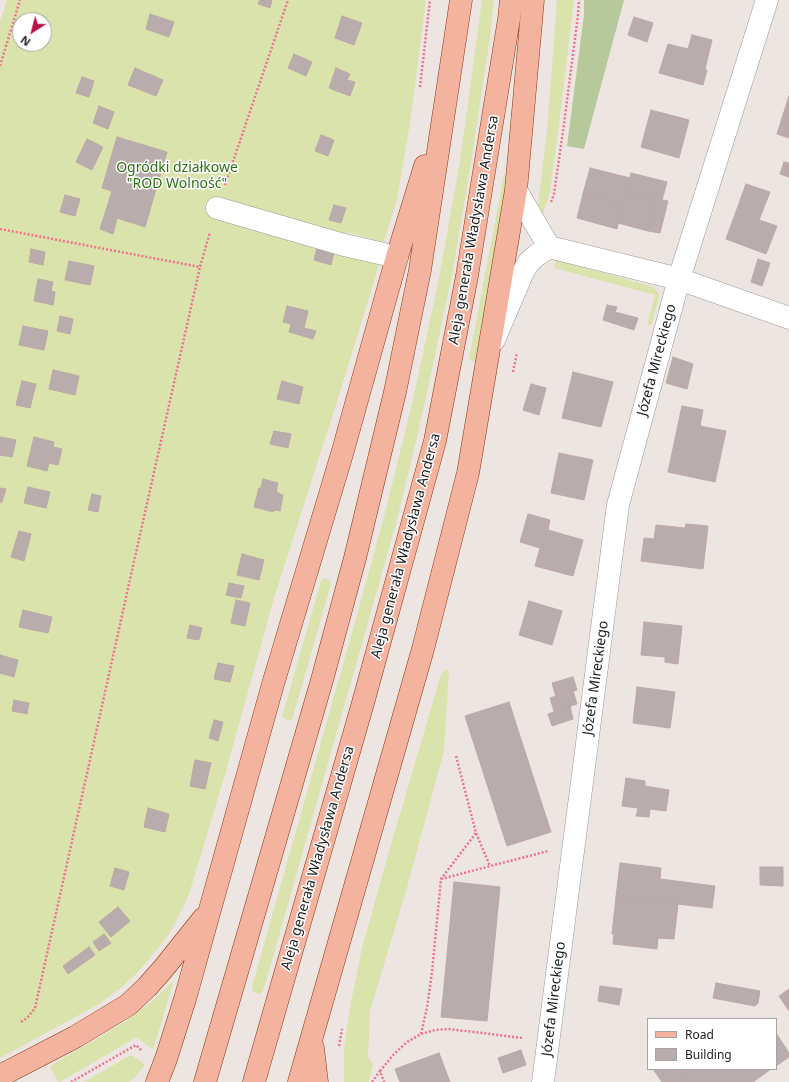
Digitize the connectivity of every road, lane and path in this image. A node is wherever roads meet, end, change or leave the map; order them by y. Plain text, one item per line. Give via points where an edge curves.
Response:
1 (20, 0) edge
2 (288, 0) edge
3 (430, 0) edge
4 (461, 0) edge
5 (511, 0) edge
6 (533, 0) edge
7 (579, 0) edge
8 (767, 0) edge
9 (0, 66) edge
10 (448, 86) junction
11 (420, 91) dead end
12 (516, 190) junction
13 (217, 208) junction
14 (549, 208) dead end
15 (0, 229) edge
16 (549, 247) junction
17 (397, 257) junction
18 (200, 267) junction
19 (679, 279) junction
20 (789, 318) edge
21 (489, 352) junction
22 (456, 756) dead end
23 (476, 833) junction
24 (573, 851) junction
25 (490, 866) junction
26 (441, 879) junction
27 (210, 910) junction
28 (21, 1022) dead end
29 (420, 1034) junction
30 (312, 1040) junction
31 (548, 1041) junction
32 (380, 1071) junction
33 (160, 1074) edge
34 (0, 1076) edge
35 (71, 1082) edge
36 (205, 1082) edge
37 (254, 1082) edge
38 (299, 1082) edge
39 (318, 1082) edge
40 (372, 1082) edge
41 (384, 1082) edge
42 (543, 1082) edge

1 - 9 path
2 - 13 path
3 - 11 path
4 - 10 main road
5 - 37 main road, Aleja generała Władysława Andersa via 467,276 435,440 363,703
6 - 12 main road
7 - 14 path via 554,194
8 - 19 street, Józefa Mireckiego
10 - 17 main road
10 - 36 main road via 418,278 395,392 356,558
12 - 16 street
12 - 21 main road
13 - 17 street
13 - 18 path
15 - 18 path
16 - 19 street
16 - 21 street via 526,267
17 - 27 main road
18 - 28 path via 35,1008
19 - 20 street
19 - 24 street, Józefa Mireckiego via 618,506
21 - 30 main road via 468,473 425,641
22 - 23 path
23 - 25 path
23 - 26 path
24 - 25 path via 551,851
24 - 31 street, Józefa Mireckiego
25 - 26 path
26 - 29 path via 432,972
27 - 33 main road via 185,999
27 - 34 main road via 164,969 128,1005 75,1037
29 - 31 path via 449,1028
29 - 32 path via 394,1054
30 - 38 main road
30 - 39 main road
31 - 42 street, Józefa Mireckiego
32 - 40 path
32 - 41 path
33 - 35 path via 136,1046

